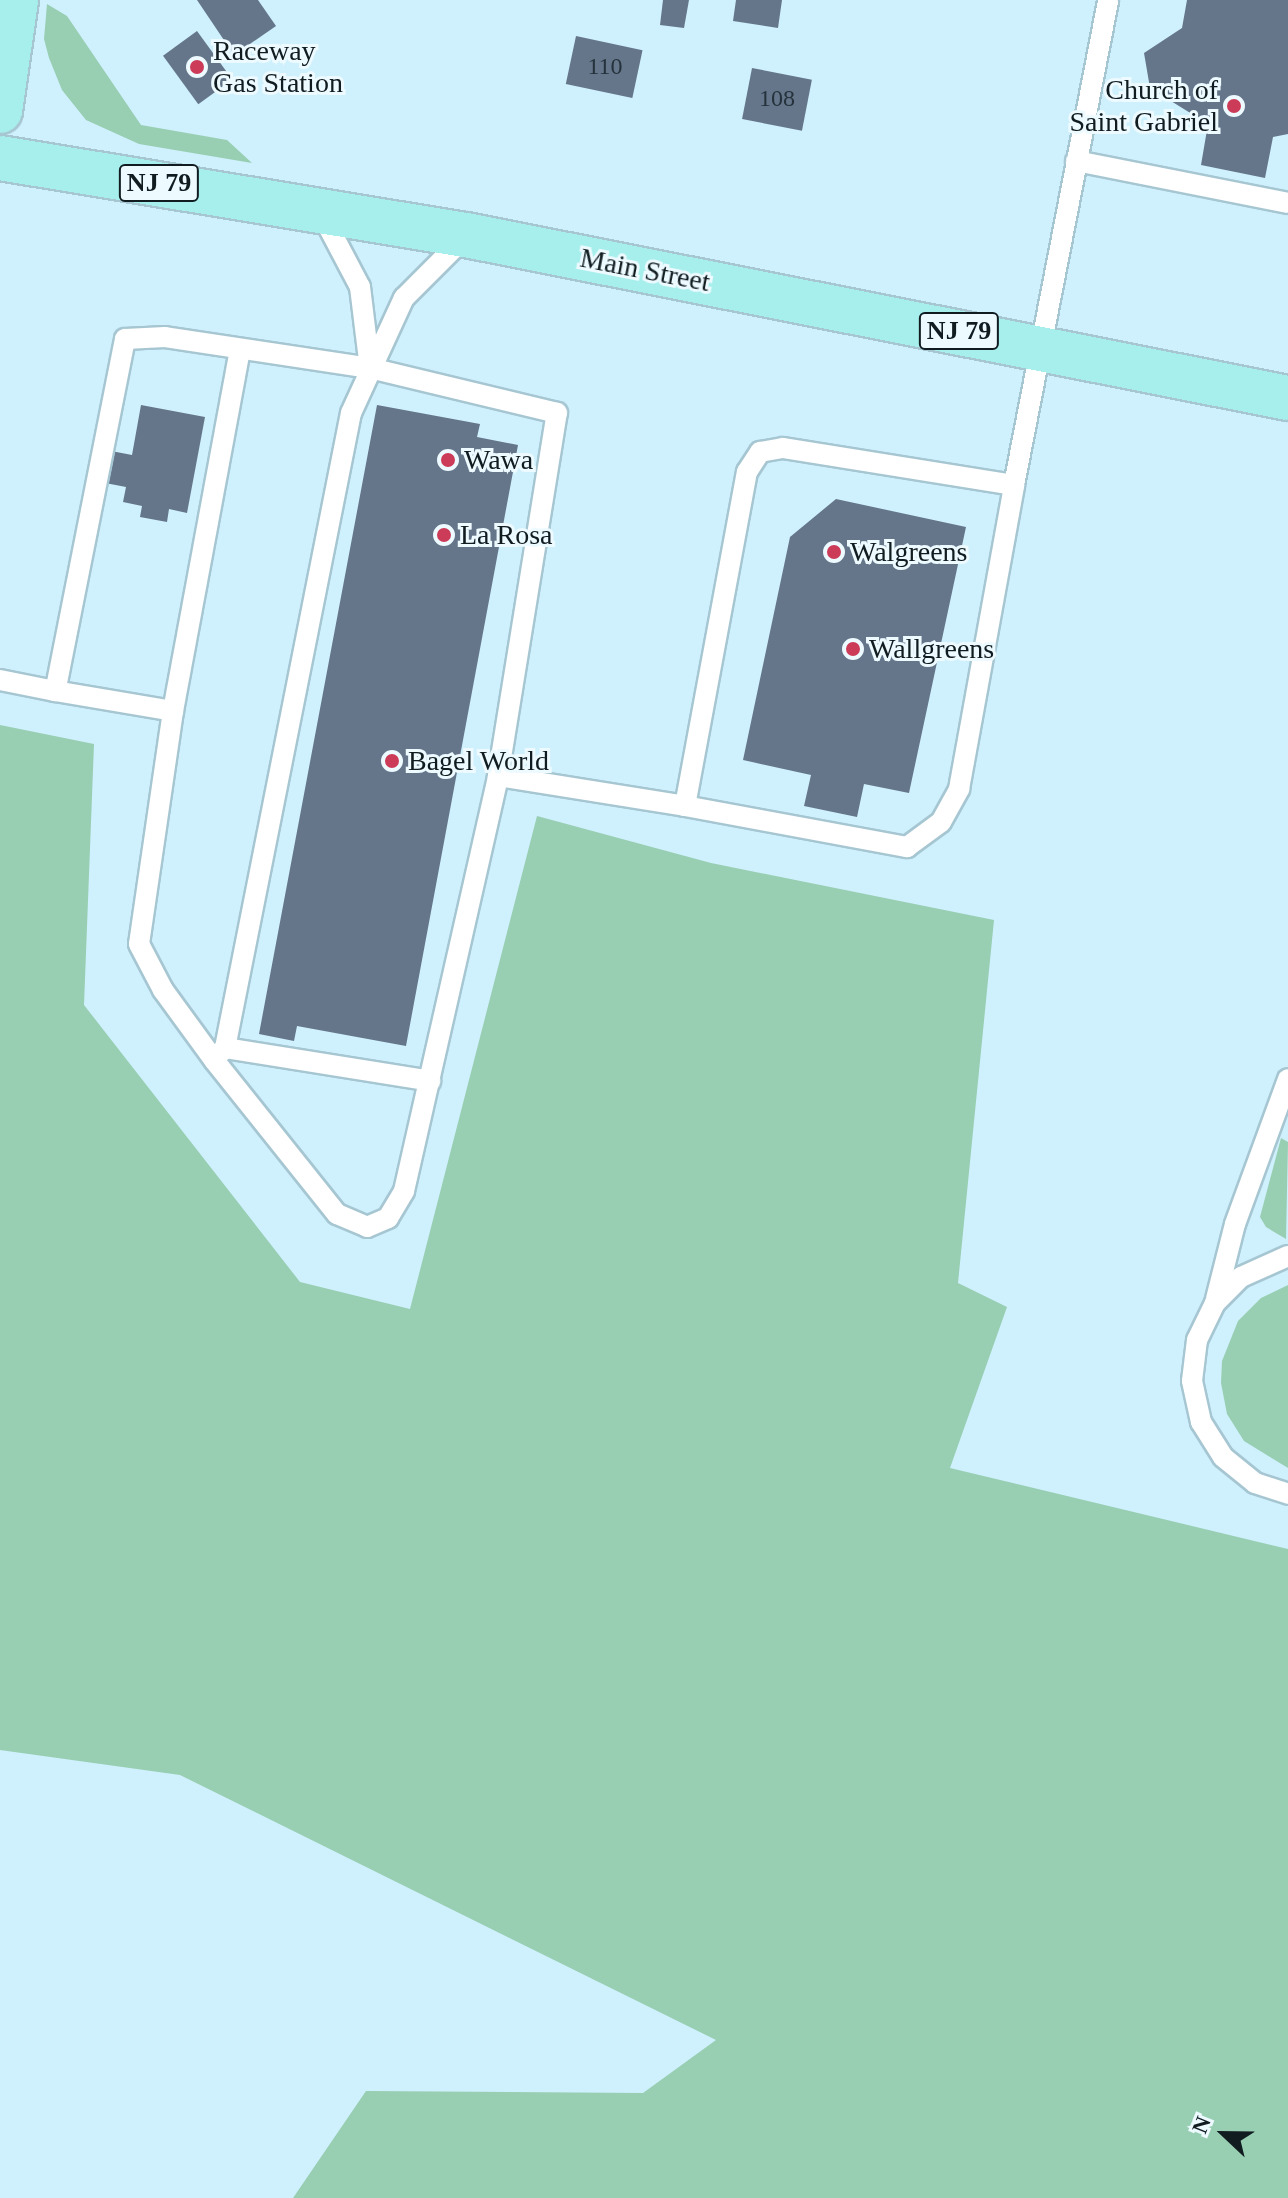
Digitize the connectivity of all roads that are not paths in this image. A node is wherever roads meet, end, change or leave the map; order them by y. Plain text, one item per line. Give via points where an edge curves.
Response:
1 (16, 0) edge
2 (1108, 0) edge
3 (0, 111) edge
4 (0, 158) edge
5 (1076, 161) junction
6 (1288, 203) edge
7 (319, 209) junction
8 (466, 235) junction
9 (1041, 347) junction
10 (240, 350) junction
11 (370, 368) junction
12 (1288, 398) edge
13 (1014, 485) junction
14 (0, 680) edge
15 (55, 691) junction
16 (173, 711) junction
17 (498, 776) junction
18 (685, 806) junction
19 (219, 1054) junction
20 (1288, 1079) edge
21 (430, 1081) junction
22 (1288, 1256) edge
23 (1215, 1303) junction
24 (1288, 1494) edge

1 - 3 main road
2 - 5 lane
4 - 7 main road, Main Street / NJ 79
5 - 6 lane
5 - 9 lane
7 - 8 main road, Main Street / NJ 79
7 - 11 lane via 360,287
8 - 9 main road, Main Street / NJ 79
8 - 11 lane via 404,298
9 - 12 main road, Main Street / NJ 79
9 - 13 lane
10 - 11 lane
10 - 15 lane via 165,337 125,339
10 - 16 lane
11 - 17 lane via 557,413
11 - 19 lane via 351,413
13 - 18 lane via 959,789 941,822 907,847
13 - 18 lane via 783,448 760,452 747,472
14 - 15 lane
15 - 16 lane
16 - 19 lane via 139,944 163,990
17 - 18 lane
17 - 21 lane
19 - 21 lane
19 - 21 lane via 337,1214 367,1227 388,1218 404,1191
20 - 23 lane via 1235,1224
22 - 23 lane via 1241,1277
23 - 24 lane via 1195,1354 1192,1381 1201,1422 1223,1457 1255,1483

